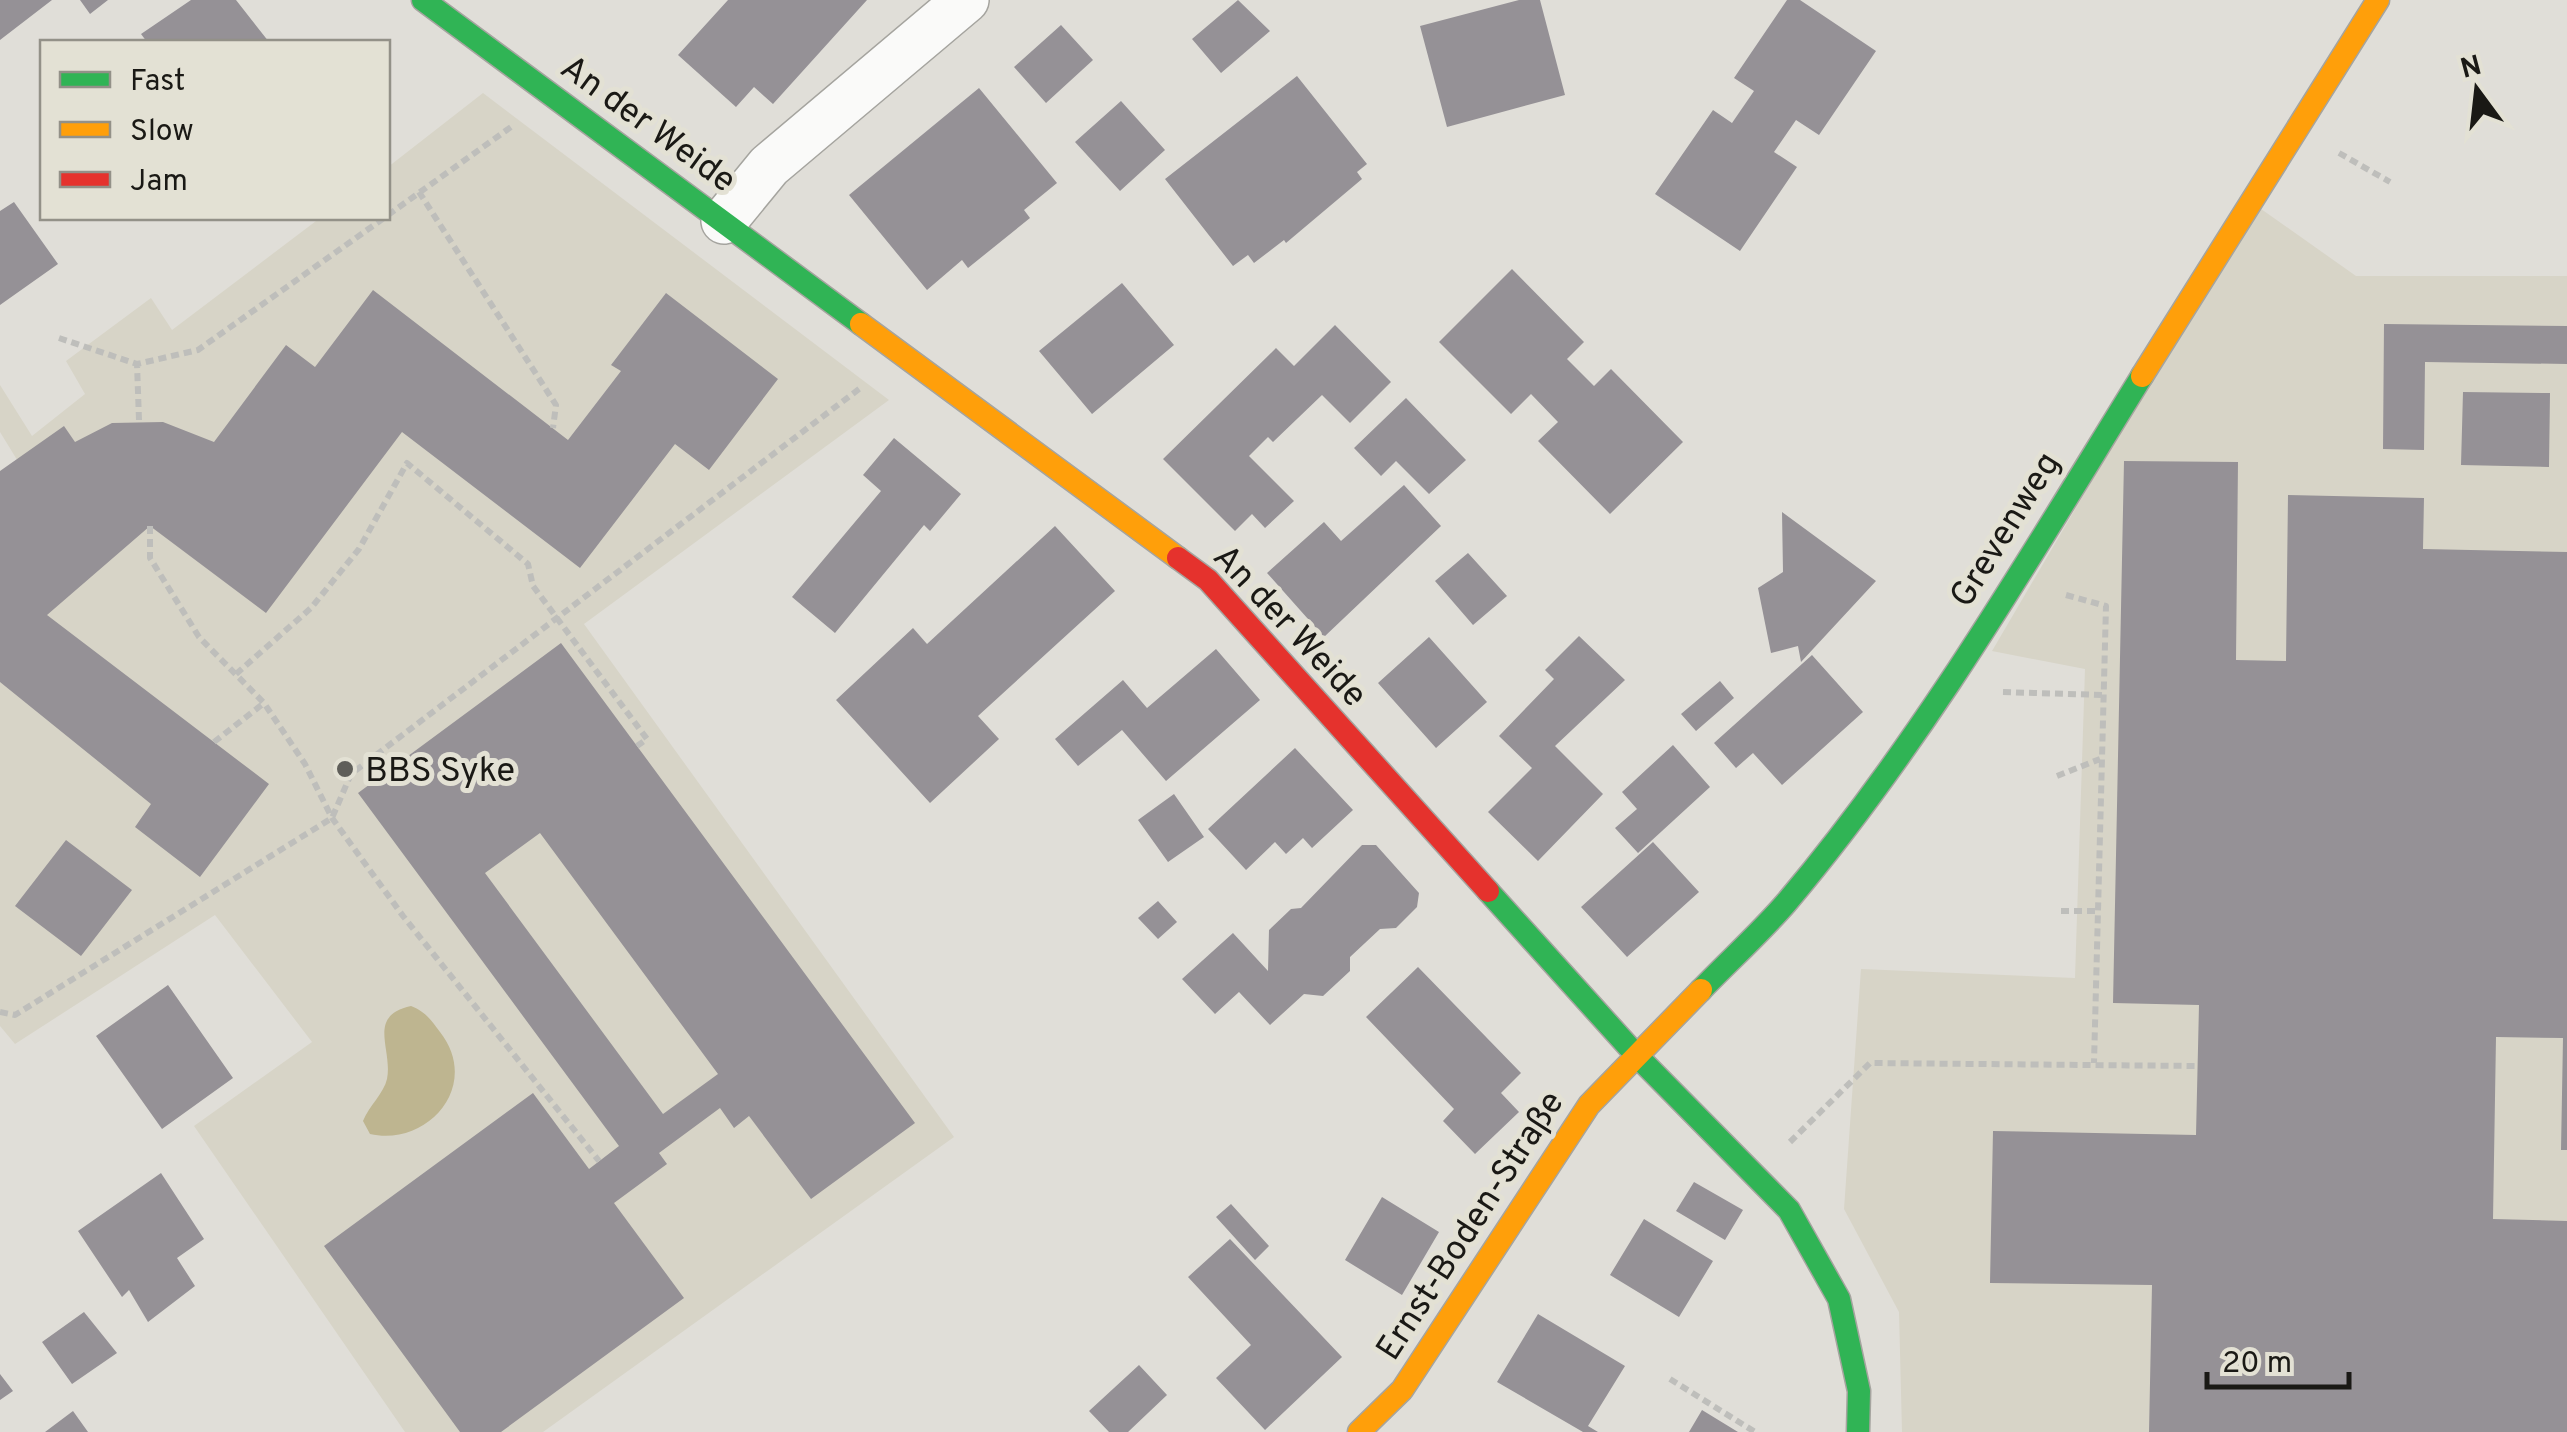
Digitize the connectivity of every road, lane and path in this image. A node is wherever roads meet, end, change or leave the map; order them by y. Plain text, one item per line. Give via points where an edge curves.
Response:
1 (423, 0) edge
2 (966, 0) edge
3 (2378, 0) edge
4 (553, 98) junction
5 (420, 192) junction
6 (390, 213) edge
7 (380, 220) edge
8 (724, 221) junction
9 (59, 338) dead end
10 (906, 354) junction
11 (137, 364) junction
12 (138, 420) dead end
13 (553, 428) dead end
14 (150, 526) dead end
15 (2106, 606) dead end
16 (560, 617) junction
17 (236, 674) junction
18 (1942, 690) junction
19 (2102, 695) junction
20 (264, 703) junction
21 (214, 742) dead end
22 (636, 746) dead end
23 (2100, 759) junction
24 (2057, 776) dead end
25 (332, 818) junction
26 (2097, 910) junction
27 (2061, 911) dead end
28 (0, 1012) edge
29 (1636, 1055) junction
30 (2094, 1063) junction
31 (2197, 1066) dead end
32 (599, 1161) dead end
33 (1755, 1176) junction
34 (1670, 1379) dead end
35 (1359, 1432) edge
36 (1756, 1432) edge
37 (1858, 1432) edge

1 - 4 street, An der Weide
2 - 8 street via 769,166
3 - 18 street, Grevenweg
4 - 5 path
4 - 8 street, An der Weide
5 - 6 path
5 - 13 path via 556,406
7 - 11 path via 198,350
8 - 10 street, An der Weide
9 - 11 path
10 - 16 path
10 - 29 street, An der Weide via 1208,580
11 - 12 path
14 - 17 path via 150,558 199,637
15 - 19 path
16 - 17 path via 533,586 528,564 407,463 359,549 310,608
16 - 22 path via 647,738
16 - 25 path via 351,774
17 - 20 path
18 - 19 path
18 - 29 street, Grevenweg via 1894,764 1785,904
19 - 23 path
20 - 21 path
20 - 25 path via 306,764
23 - 24 path
23 - 26 path
25 - 28 path via 15,1015
25 - 32 path
26 - 27 path
26 - 30 path
29 - 33 street, An der Weide
29 - 35 street, Ernst-Boden-Straße via 1589,1105 1402,1390
30 - 31 path
30 - 33 path via 1870,1063
33 - 37 street, An der Weide via 1789,1210 1839,1299 1859,1391
34 - 36 path

